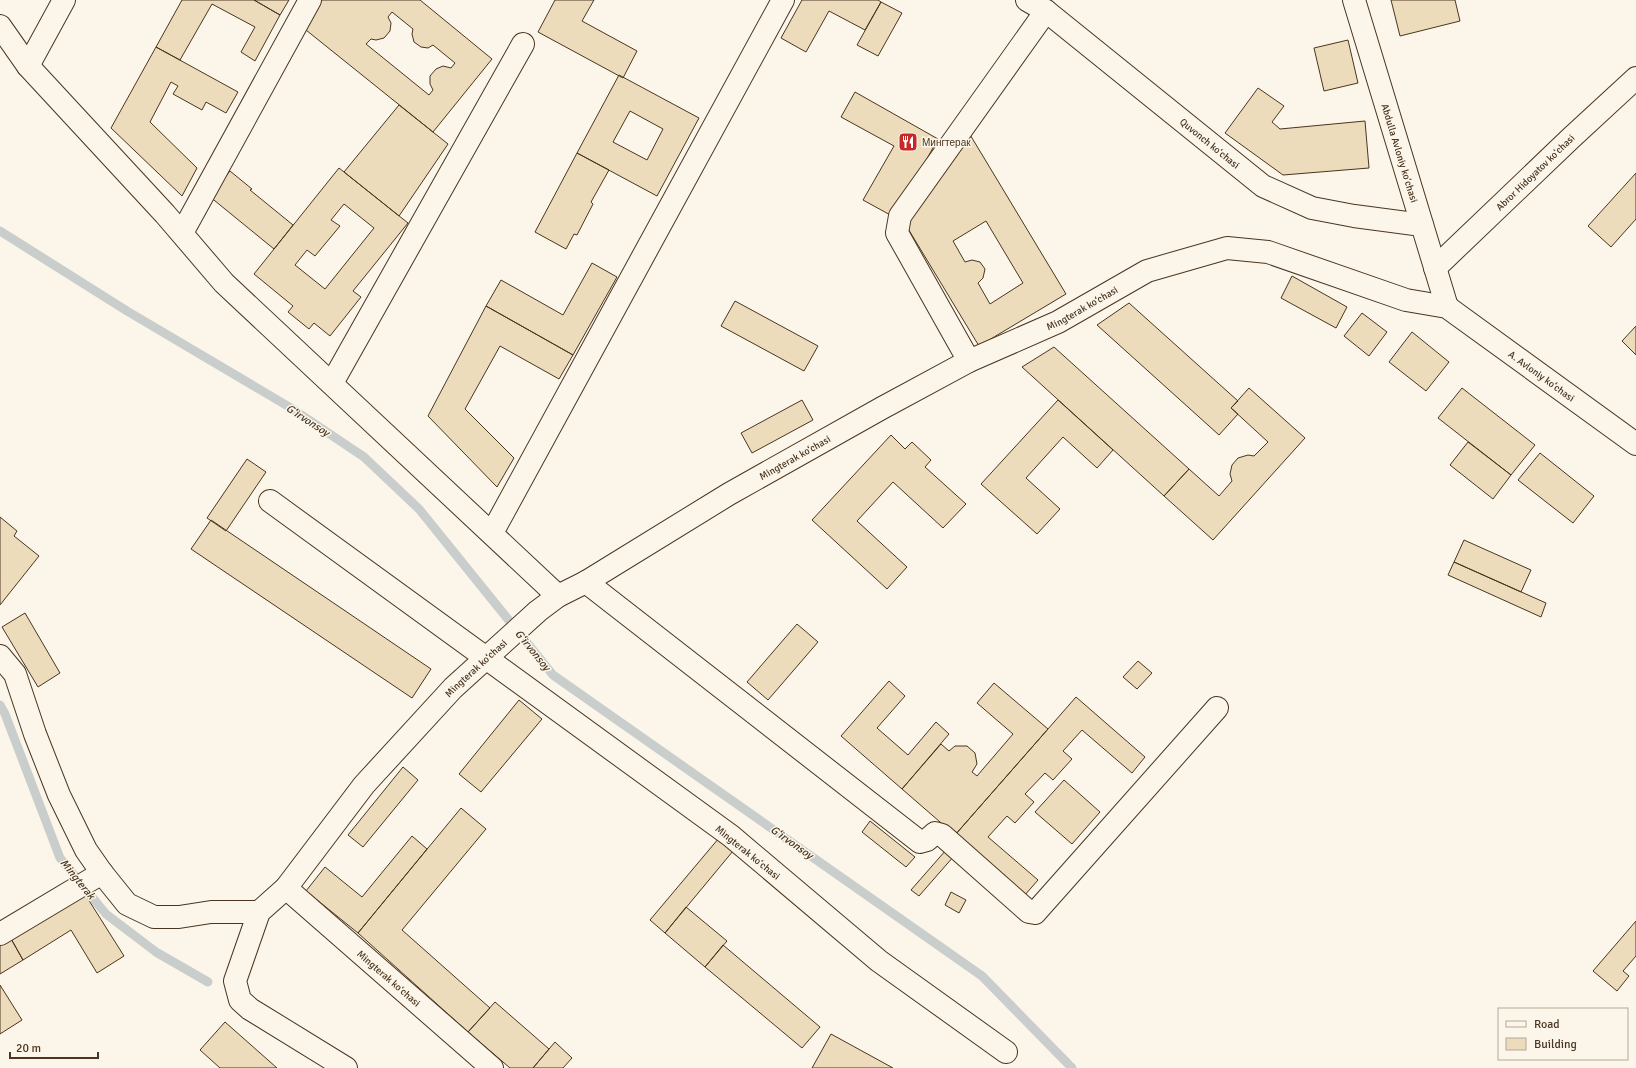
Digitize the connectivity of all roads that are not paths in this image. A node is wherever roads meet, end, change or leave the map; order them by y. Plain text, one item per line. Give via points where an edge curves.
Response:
1 (64, 0) edge
2 (310, 0) edge
3 (783, 0) edge
4 (1027, 0) edge
5 (1354, 0) edge
6 (1046, 11) junction
7 (0, 26) edge
8 (522, 44) dead end
9 (28, 66) junction
10 (1636, 78) edge
11 (1422, 225) junction
12 (182, 233) junction
13 (1435, 268) junction
14 (1447, 307) junction
15 (968, 361) junction
16 (332, 383) junction
17 (1636, 444) edge
18 (270, 501) dead end
19 (492, 534) junction
20 (586, 582) junction
21 (558, 596) junction
22 (0, 656) edge
23 (487, 658) junction
24 (1217, 708) dead end
25 (102, 873) junction
26 (286, 888) junction
27 (259, 912) junction
28 (0, 934) edge
29 (303, 1042) junction
30 (1006, 1052) dead end
31 (323, 1068) edge
32 (346, 1068) edge
33 (492, 1068) edge

1 - 9 street
2 - 12 street
3 - 19 street
4 - 6 street, Quvonch koʻchasi
5 - 11 street, Abdulla Avloniy koʻchasi
6 - 11 street, Quvonch koʻchasi via 1263,186 1312,208
6 - 15 street via 900,216 897,232
7 - 9 street
8 - 16 street
9 - 12 street
10 - 13 street, Abror Hidoyatov koʻchasi
11 - 13 street, Abdulla Avloniy koʻchasi
12 - 16 street via 224,283
13 - 14 street, Abdulla Avloniy koʻchasi
14 - 15 street, Mingterak ko‘chasi via 1406,300 1268,252 1227,248 1147,271 1058,322
14 - 17 street, A. Avloniy ko‘chasi
15 - 20 street, Mingterak ko‘chasi via 729,494
16 - 19 street
18 - 23 street, Mingterak koʻchasi
19 - 21 street
20 - 21 street, Mingterak ko‘chasi
20 - 24 street via 920,842 935,833 942,835 1029,912 1036,913
21 - 23 street, Mingterak ko‘chasi
22 - 25 street via 15,674 59,795 86,850
23 - 26 street, Mingterak ko‘chasi via 453,688 364,785
23 - 30 street, Mingterak koʻchasi via 731,836 879,961
25 - 27 street via 127,904 154,917 179,917 211,912
25 - 28 street
26 - 27 street, Mingterak ko‘chasi
26 - 33 street, Mingterak koʻchasi
27 - 29 street via 235,981 240,1000
29 - 31 street
29 - 32 street

